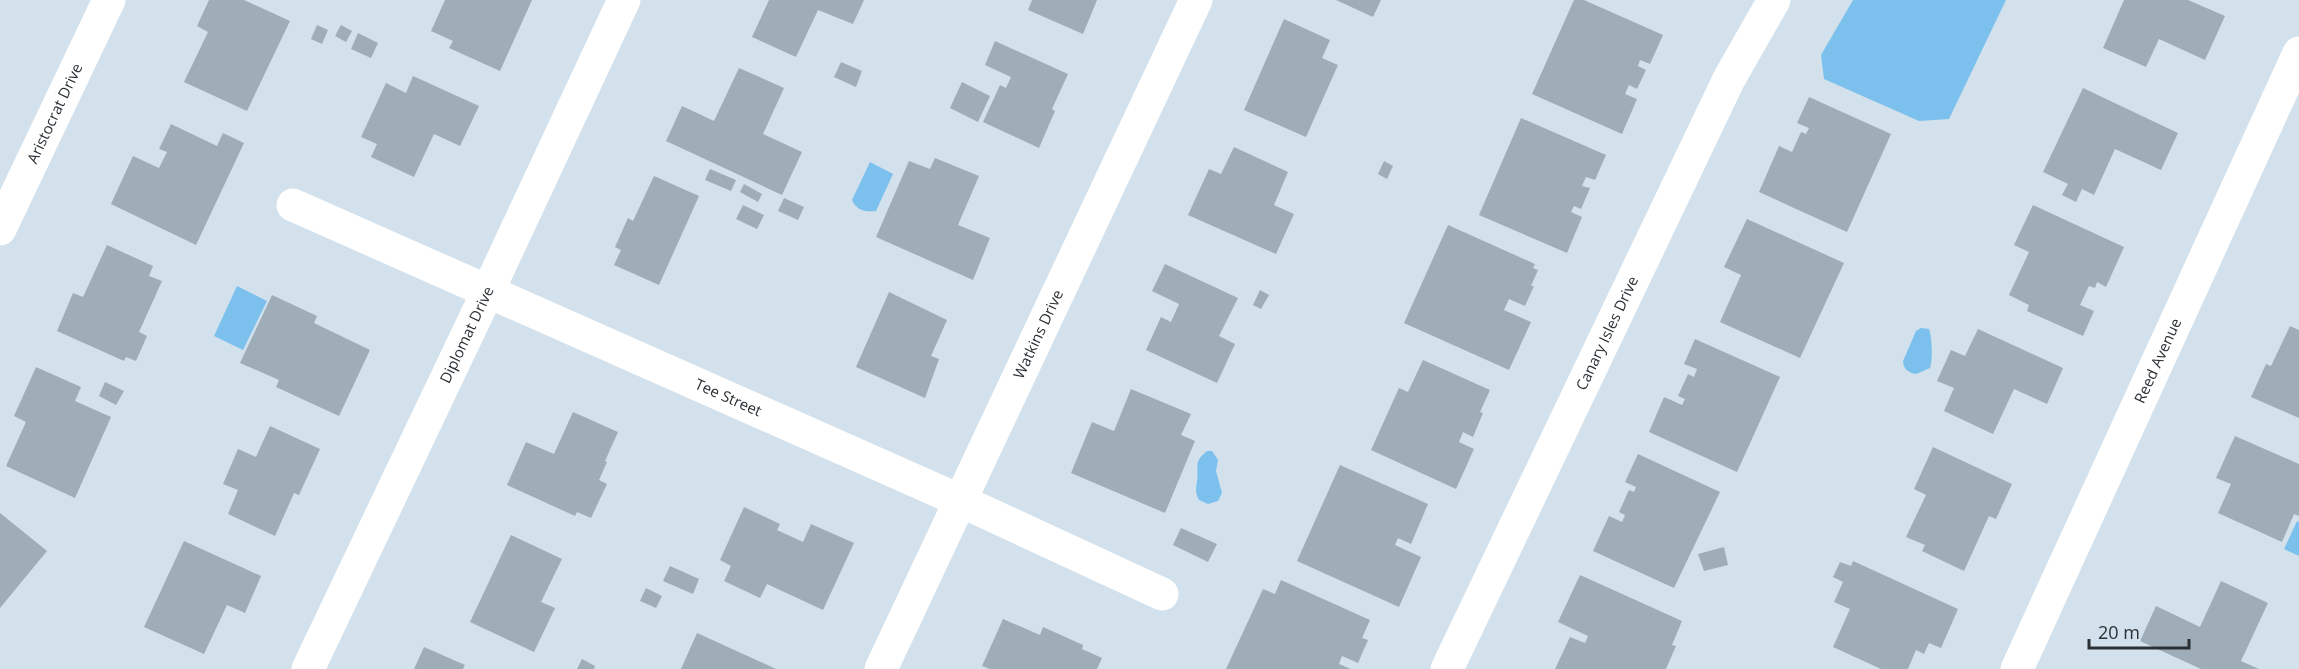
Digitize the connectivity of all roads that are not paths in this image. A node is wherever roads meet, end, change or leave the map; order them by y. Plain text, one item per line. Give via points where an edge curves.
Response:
1 (109, 0) edge
2 (624, 0) edge
3 (1196, 0) edge
4 (1774, 0) edge
5 (2299, 52) edge
6 (293, 205) dead end
7 (0, 229) edge
8 (488, 291) junction
9 (961, 501) junction
10 (1162, 594) dead end
11 (308, 669) edge
12 (881, 669) edge
13 (1447, 669) edge
14 (2017, 669) edge

1 - 7 street, Aristocrat Drive
2 - 8 street, Diplomat Drive
3 - 9 street, Watkins Drive
4 - 13 street, Canary Isles Drive via 1730,79
5 - 14 street, Reed Avenue
6 - 8 street, Tee Street
8 - 9 street, Tee Street
8 - 11 street, Diplomat Drive
9 - 10 street, Tee Street
9 - 12 street, Watkins Drive

